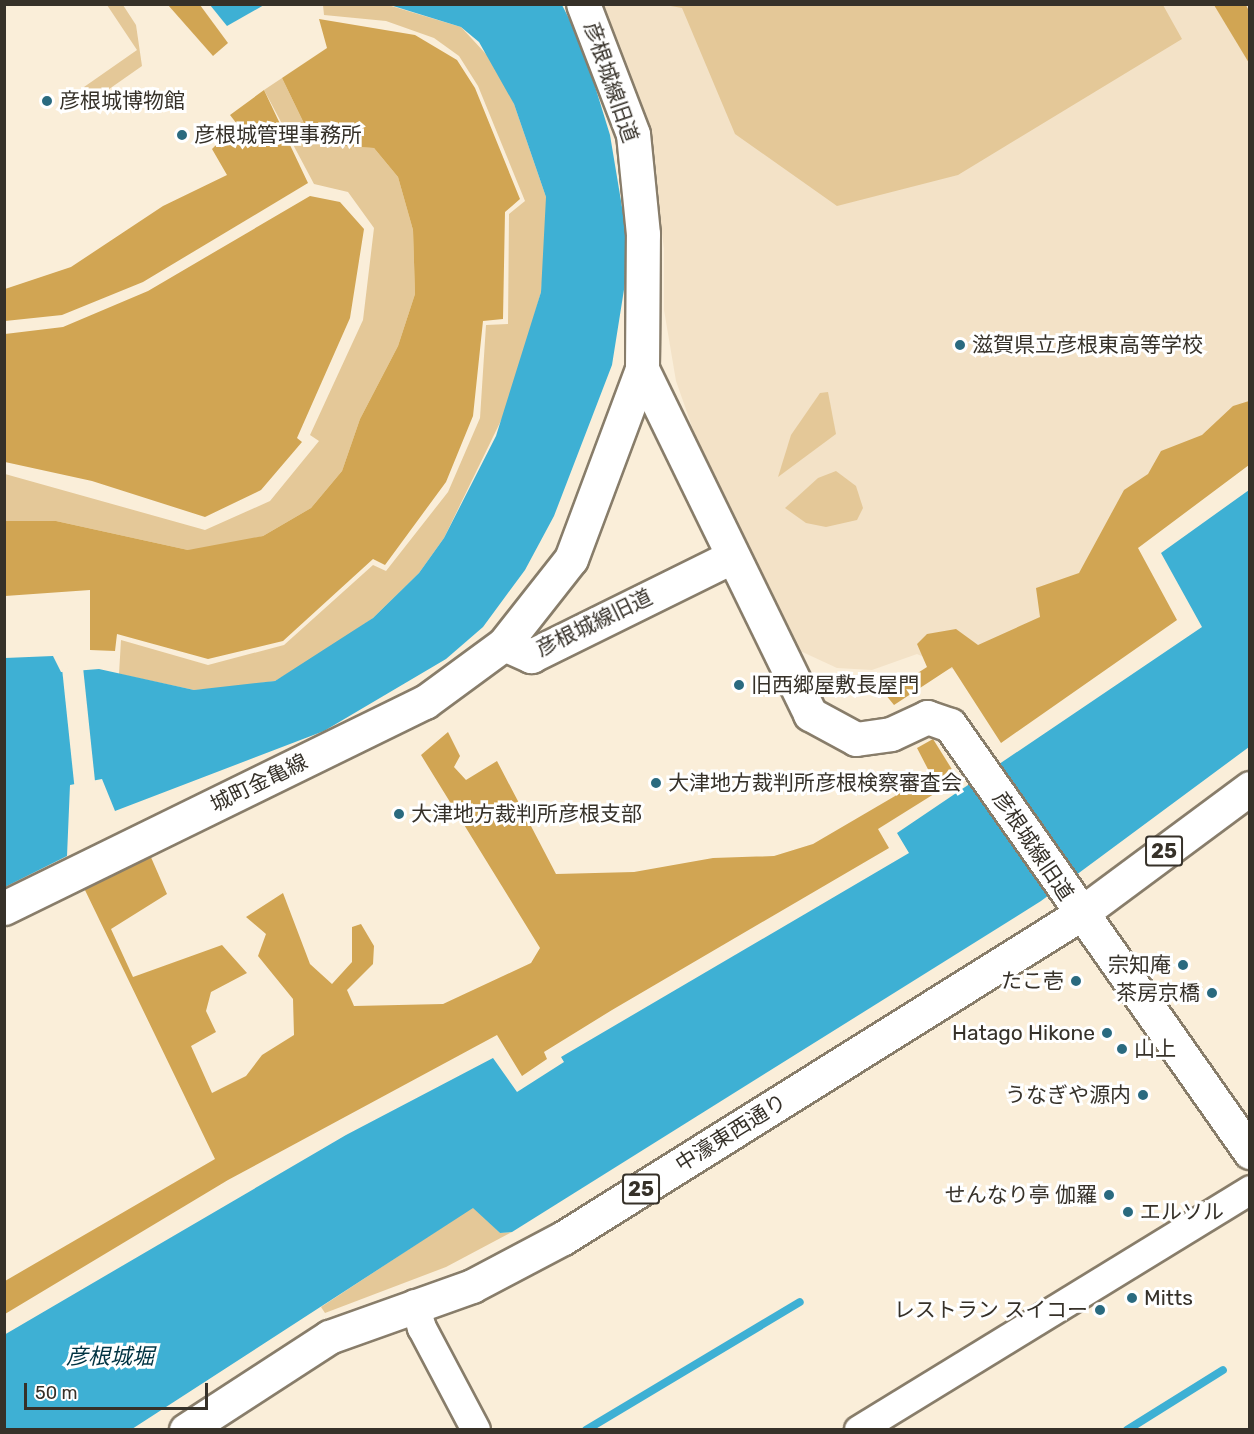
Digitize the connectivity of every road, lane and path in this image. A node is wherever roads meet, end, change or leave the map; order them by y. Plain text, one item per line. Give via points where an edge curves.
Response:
1 (583, 4) edge
2 (642, 369) junction
3 (731, 557) junction
4 (504, 644) junction
5 (1250, 788) edge
6 (4, 908) edge
7 (1079, 915) junction
8 (1250, 1152) edge
9 (1250, 1190) edge
10 (415, 1304) junction
11 (186, 1430) edge
12 (476, 1430) edge
13 (859, 1430) edge

1 - 2 street, 彦根城線旧道 via 633,134 643,234
2 - 3 street
2 - 4 street, 彦根城線旧道 via 571,559
3 - 4 street, 彦根城線旧道 via 531,656
3 - 7 street, 彦根城線旧道 via 798,694 825,726 872,739 917,720 939,718 950,725
4 - 6 street, 城町金亀線 via 426,702
5 - 7 street, 中濠東西通り / 25
7 - 8 street, 彦根城線旧道
7 - 10 street, 中濠東西通り / 25 via 508,1270
9 - 13 street
10 - 11 street, 中濠東西通り / 25 via 329,1337
10 - 12 street via 422,1328

